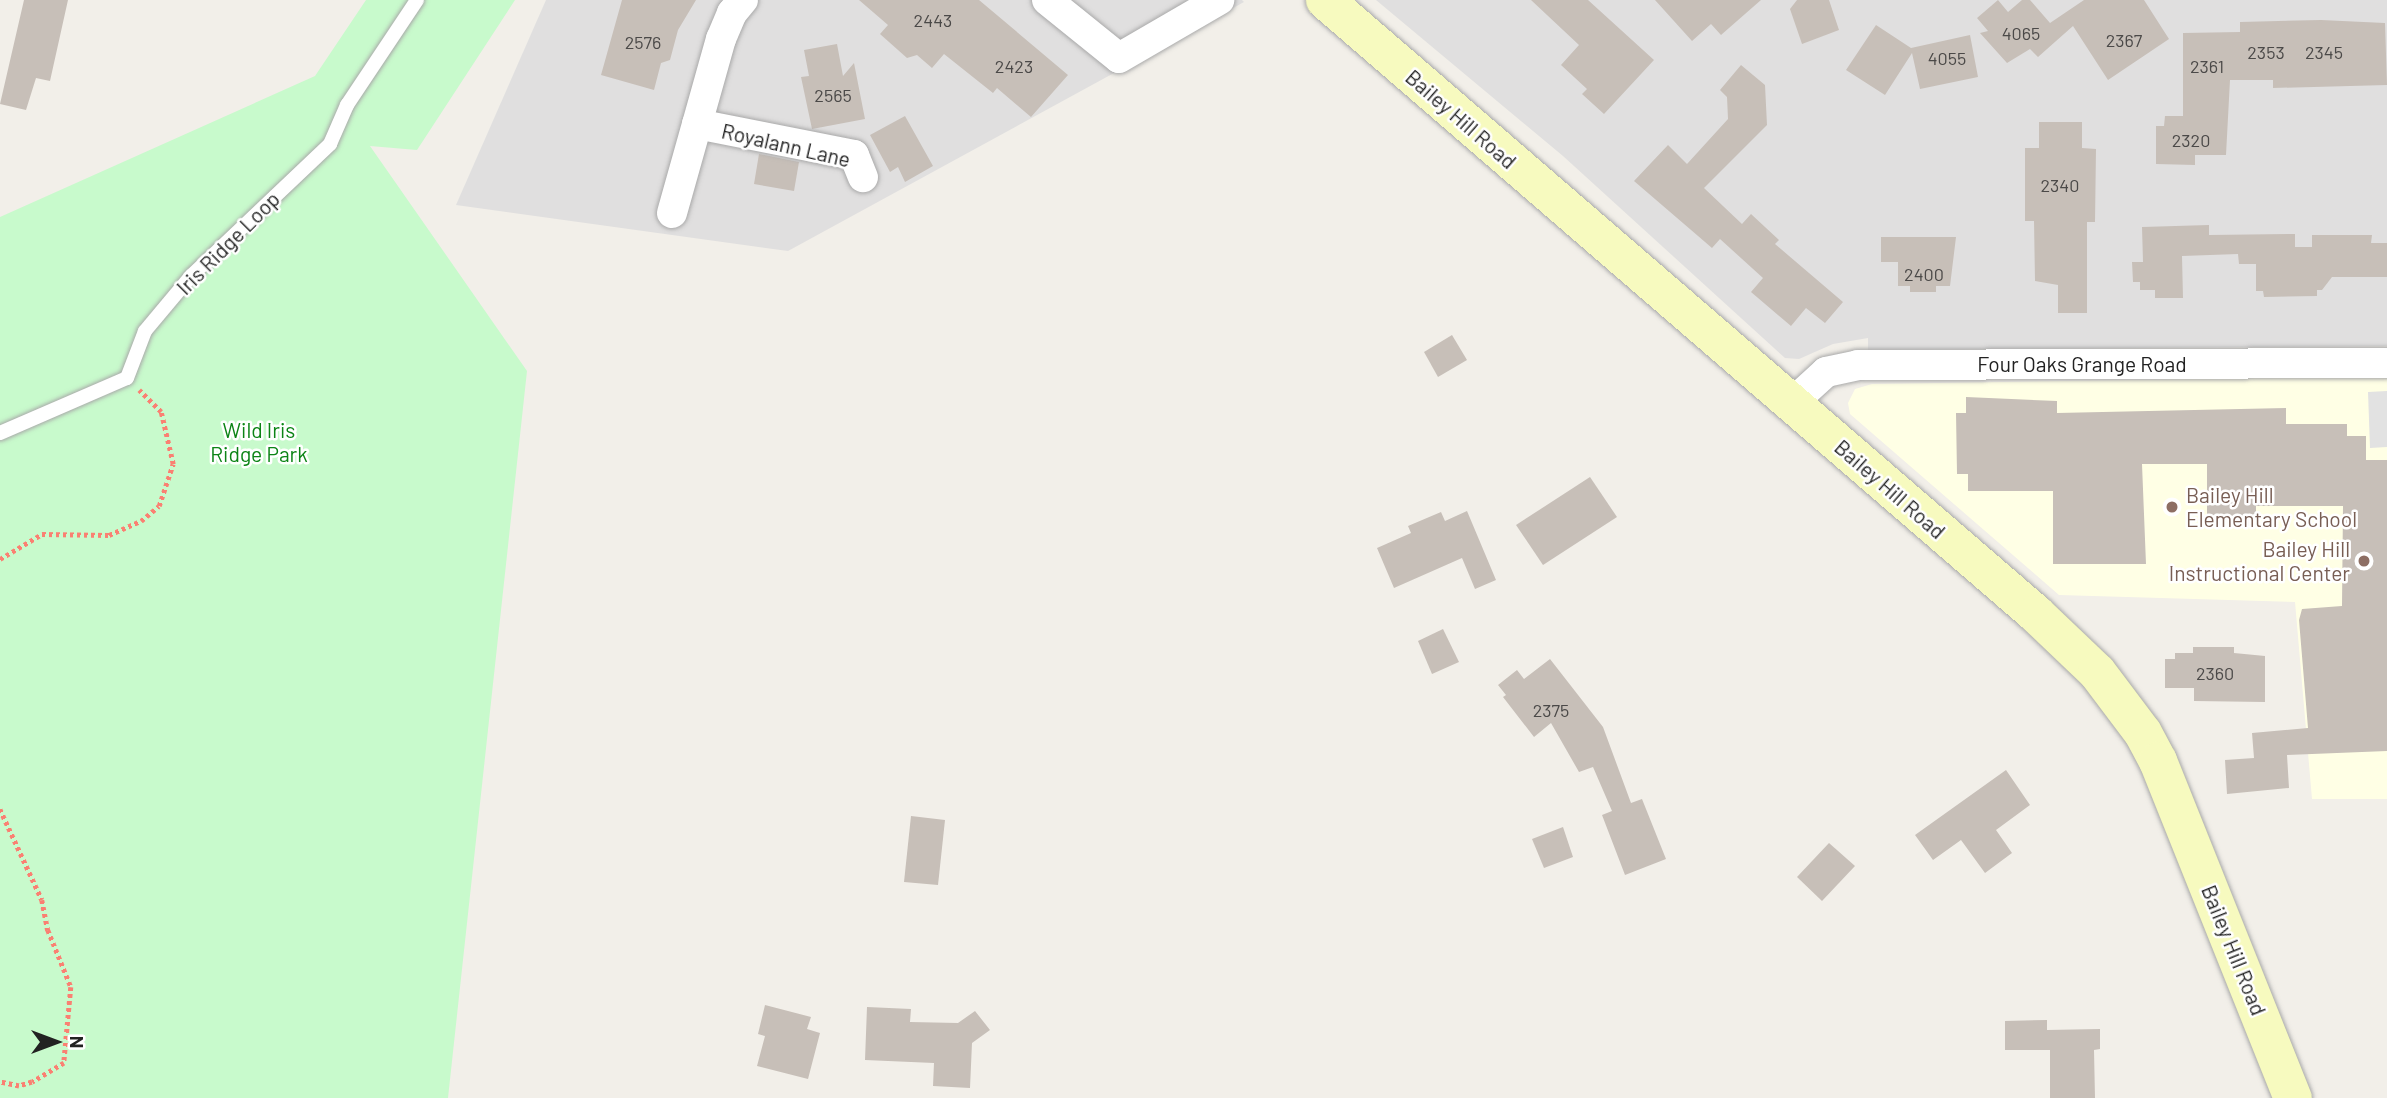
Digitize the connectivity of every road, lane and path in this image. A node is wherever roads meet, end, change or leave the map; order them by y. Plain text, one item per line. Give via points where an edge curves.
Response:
1 (417, 0) edge
2 (743, 0) edge
3 (1047, 0) edge
4 (1219, 0) edge
5 (1325, 0) edge
6 (697, 124) junction
7 (863, 177) dead end
8 (672, 213) dead end
9 (2387, 363) edge
10 (134, 367) junction
11 (1791, 404) junction
12 (0, 433) edge
13 (0, 559) edge
14 (0, 809) edge
15 (0, 1082) edge
16 (2293, 1098) edge

1 - 10 lane, Iris Ridge Loop via 347,105 330,144 191,276 145,331
2 - 6 street, Royalann Lane via 725,26
3 - 4 street via 1119,58
5 - 11 main road, Bailey Hill Road
6 - 7 street, Royalann Lane via 854,155
6 - 8 street, Royalann Lane
9 - 11 street, Four Oaks Grange Road via 1858,365 1826,372
10 - 12 lane via 127,378
10 - 13 path via 134,384 161,412 173,464 163,500 141,521 109,535 42,534
11 - 16 main road, Bailey Hill Road via 2036,614 2121,700 2172,792
14 - 15 path via 43,900 48,930 71,987 64,1063 32,1083

